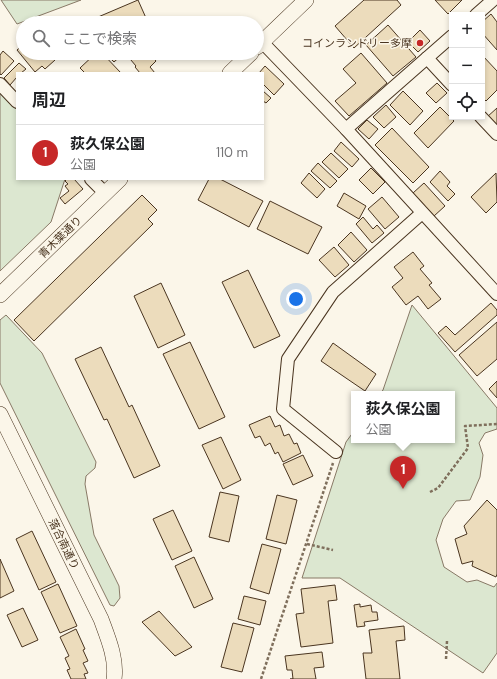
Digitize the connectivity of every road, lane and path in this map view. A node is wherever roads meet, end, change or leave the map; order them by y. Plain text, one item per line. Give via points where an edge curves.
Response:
1 (306, 0) edge
2 (493, 0) edge
3 (479, 12) edge
4 (449, 39) edge
5 (264, 40) edge
6 (264, 48) edge
7 (427, 58) junction
8 (244, 60) edge
9 (231, 72) edge
10 (0, 84) edge
11 (451, 84) edge
12 (16, 101) edge
13 (484, 120) edge
14 (346, 129) junction
15 (497, 134) edge
16 (93, 180) edge
17 (119, 180) edge
18 (105, 193) junction
19 (422, 213) junction
20 (497, 294) edge
21 (0, 295) edge
22 (0, 414) edge
23 (497, 424) edge
24 (336, 452) joint
25 (430, 492) dead end
26 (307, 544) junction
27 (333, 550) dead end
28 (447, 642) dead end
29 (446, 659) dead end
30 (114, 679) edge
31 (261, 679) edge

1 - 5 street
2 - 3 street
4 - 7 street
6 - 14 street
7 - 11 street
7 - 14 street
8 - 9 street
10 - 12 street
13 - 15 street
14 - 19 street
16 - 18 street
17 - 18 street, 青木葉通り
18 - 21 street, 青木葉通り
19 - 20 street
19 - 24 street via 333,292 288,359 283,409
22 - 30 street, 落合南通り via 101,619 111,646
23 - 25 path via 465,426 468,448 438,488
24 - 26 path
26 - 27 path
26 - 31 path
28 - 29 path

